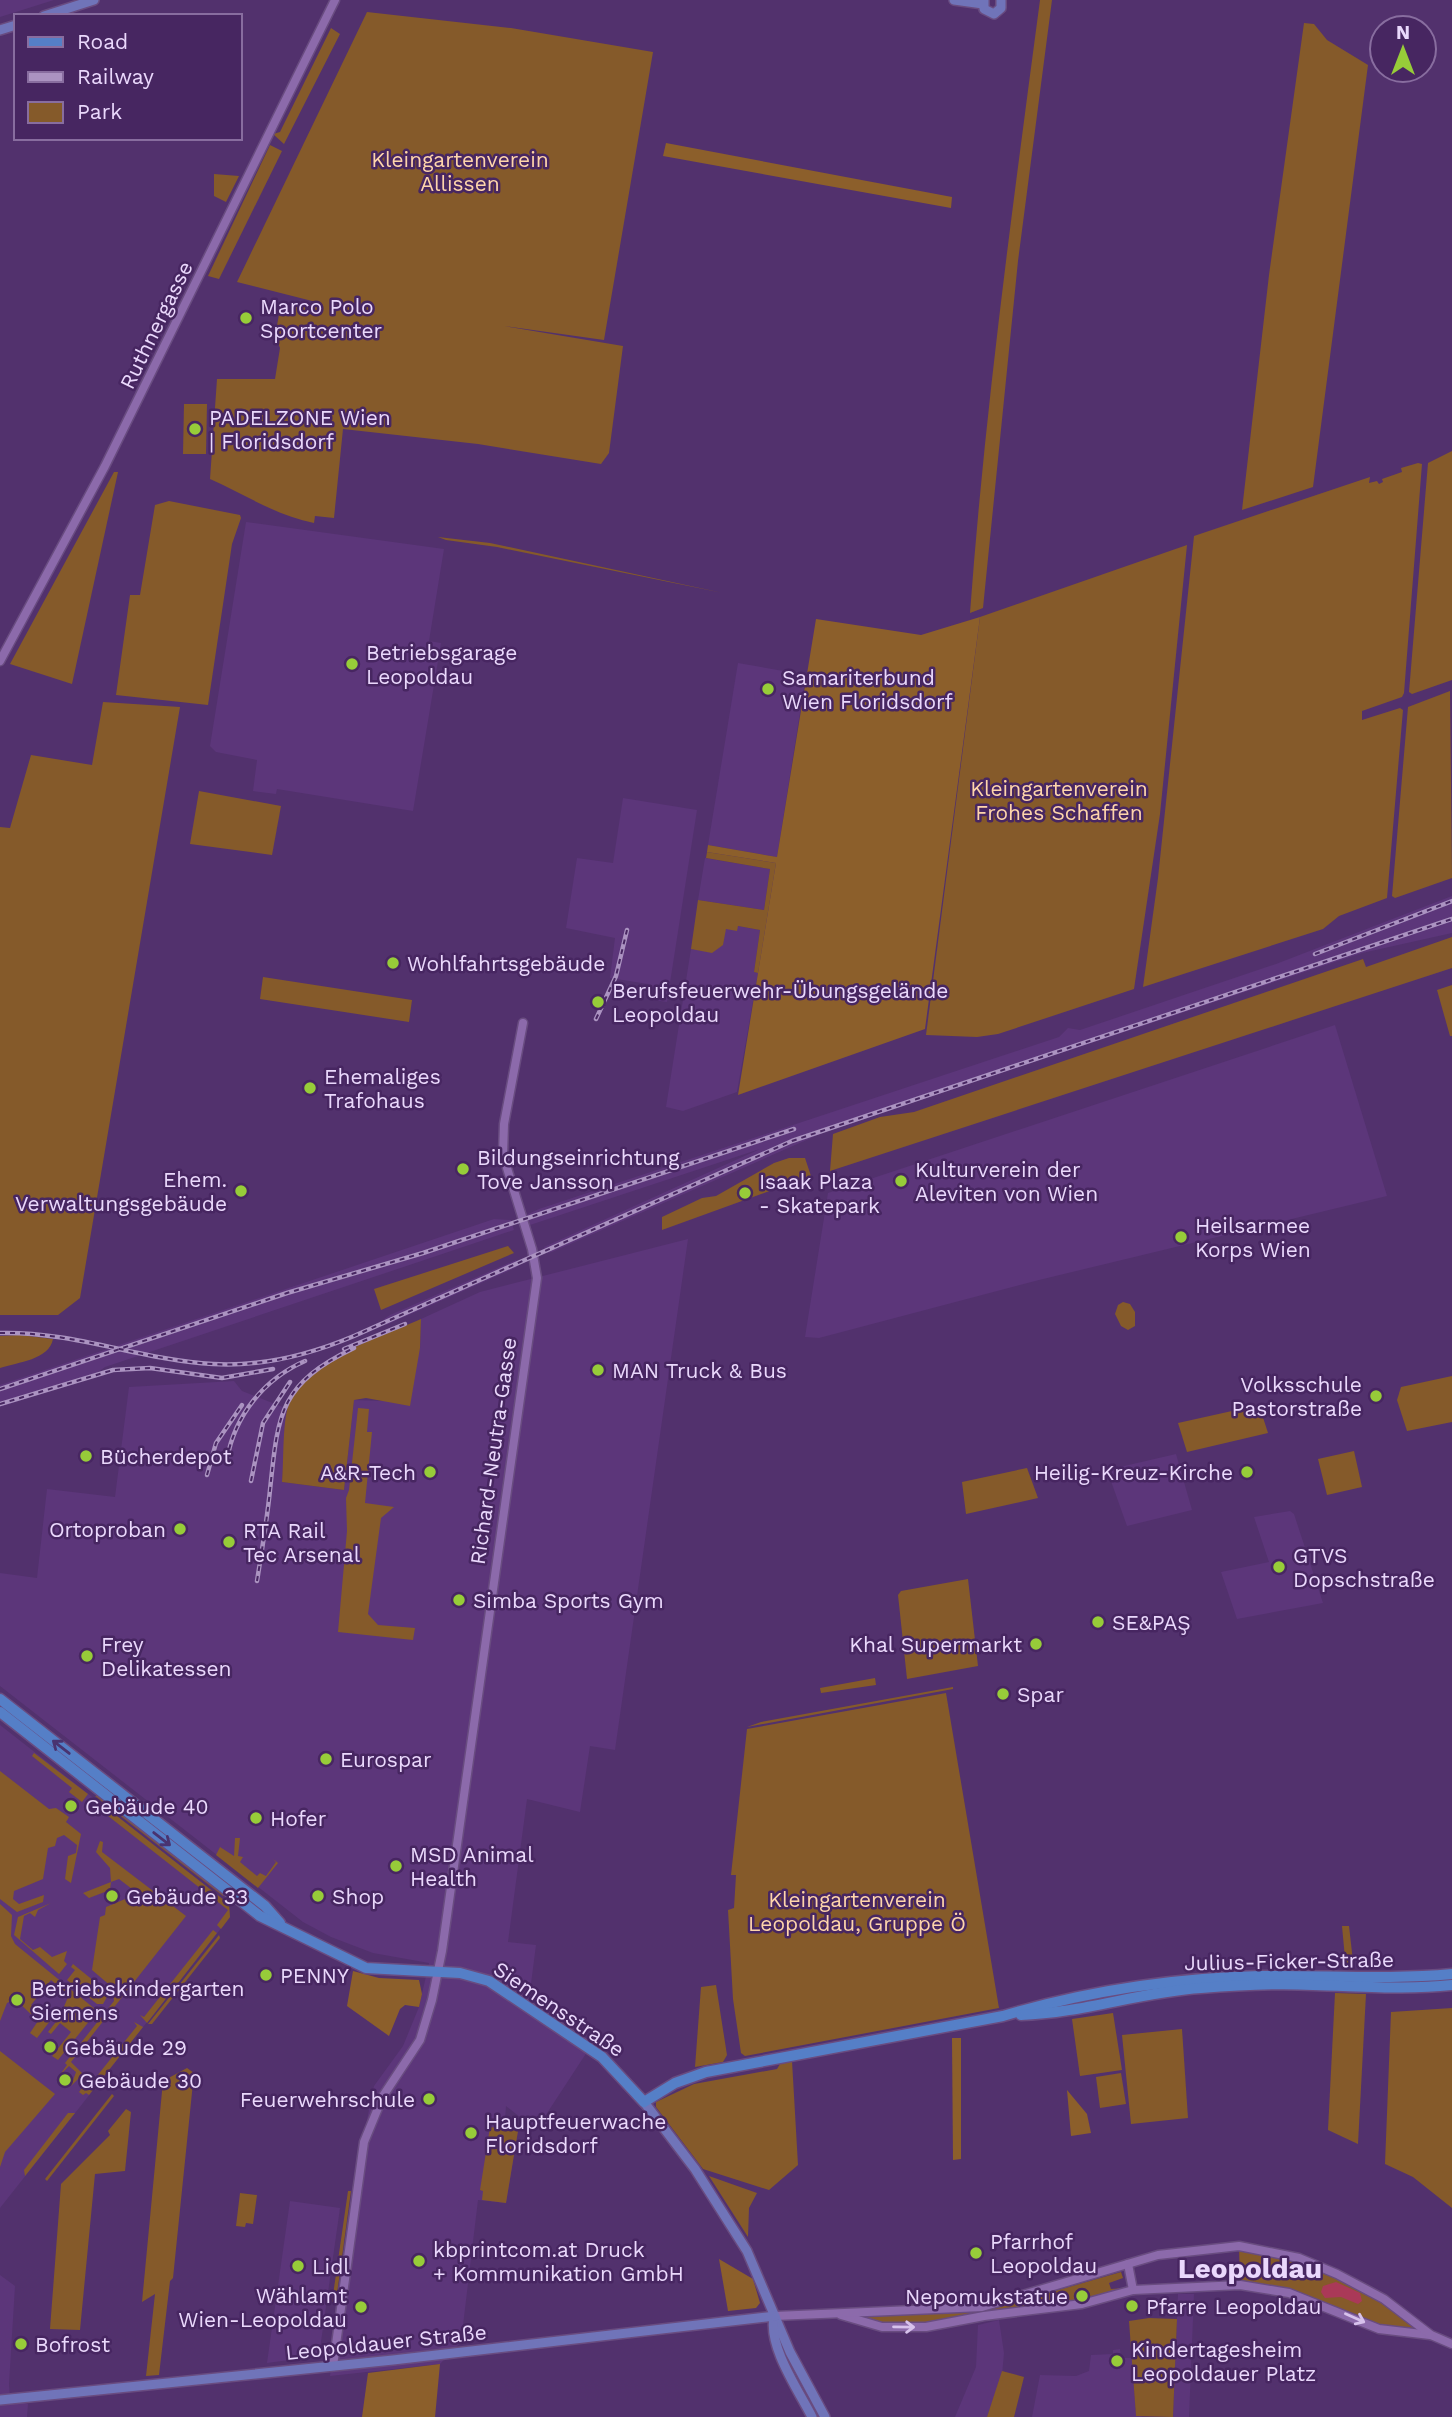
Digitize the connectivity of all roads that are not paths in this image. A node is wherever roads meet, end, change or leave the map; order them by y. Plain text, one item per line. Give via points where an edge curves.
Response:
1 (94, 0) edge
2 (335, 0) edge
3 (954, 0) edge
4 (1004, 1) edge
5 (984, 2) edge
6 (50, 14) edge
7 (0, 661) edge
8 (523, 1023) dead end
9 (0, 1699) edge
10 (0, 1712) edge
11 (283, 1926) junction
12 (438, 1973) junction
13 (1452, 1974) edge
14 (1452, 1985) edge
15 (1003, 2016) junction
16 (644, 2102) junction
17 (1128, 2264) junction
18 (1133, 2290) junction
19 (838, 2314) junction
20 (775, 2316) junction
21 (1431, 2335) junction
22 (1452, 2344) edge
23 (332, 2366) junction
24 (0, 2400) edge
25 (813, 2417) edge
26 (825, 2417) edge

1 - 6 main road
2 - 7 street, Ruthnergasse via 106,466
3 - 5 main road
4 - 5 main road via 994,14 986,12
8 - 12 street, Richard-Neutra-Gasse via 504,1124 503,1155 537,1278
11 -> 9 main road, Siemensstraße via 265,1906
10 -> 11 main road, Siemensstraße via 260,1916
11 - 12 main road, Siemensstraße via 366,1968
12 - 16 main road, Siemensstraße via 467,1974 489,1981 602,2057
12 - 23 street, Richard-Neutra-Gasse via 416,2048 383,2096 364,2142
13 - 15 main road, Julius-Ficker-Straße via 1183,1980
14 - 15 main road, Julius-Ficker-Straße via 1198,1988 1124,1997 1045,2014
15 - 16 main road, Julius-Ficker-Straße via 706,2072 675,2083
16 - 20 main road, Siemensstraße via 728,2219
17 - 18 street
17 - 19 street via 982,2307
17 - 21 street via 1158,2255 1239,2246 1299,2258 1384,2299
19 -> 18 street via 882,2326 926,2328 1082,2304
18 -> 21 street via 1245,2286 1289,2293 1379,2329
19 - 20 street
20 - 23 main road, Leopoldauer Straße
20 - 25 main road via 772,2328 778,2349
20 - 26 main road
21 - 22 street
23 - 24 main road, Leopoldauer Straße

